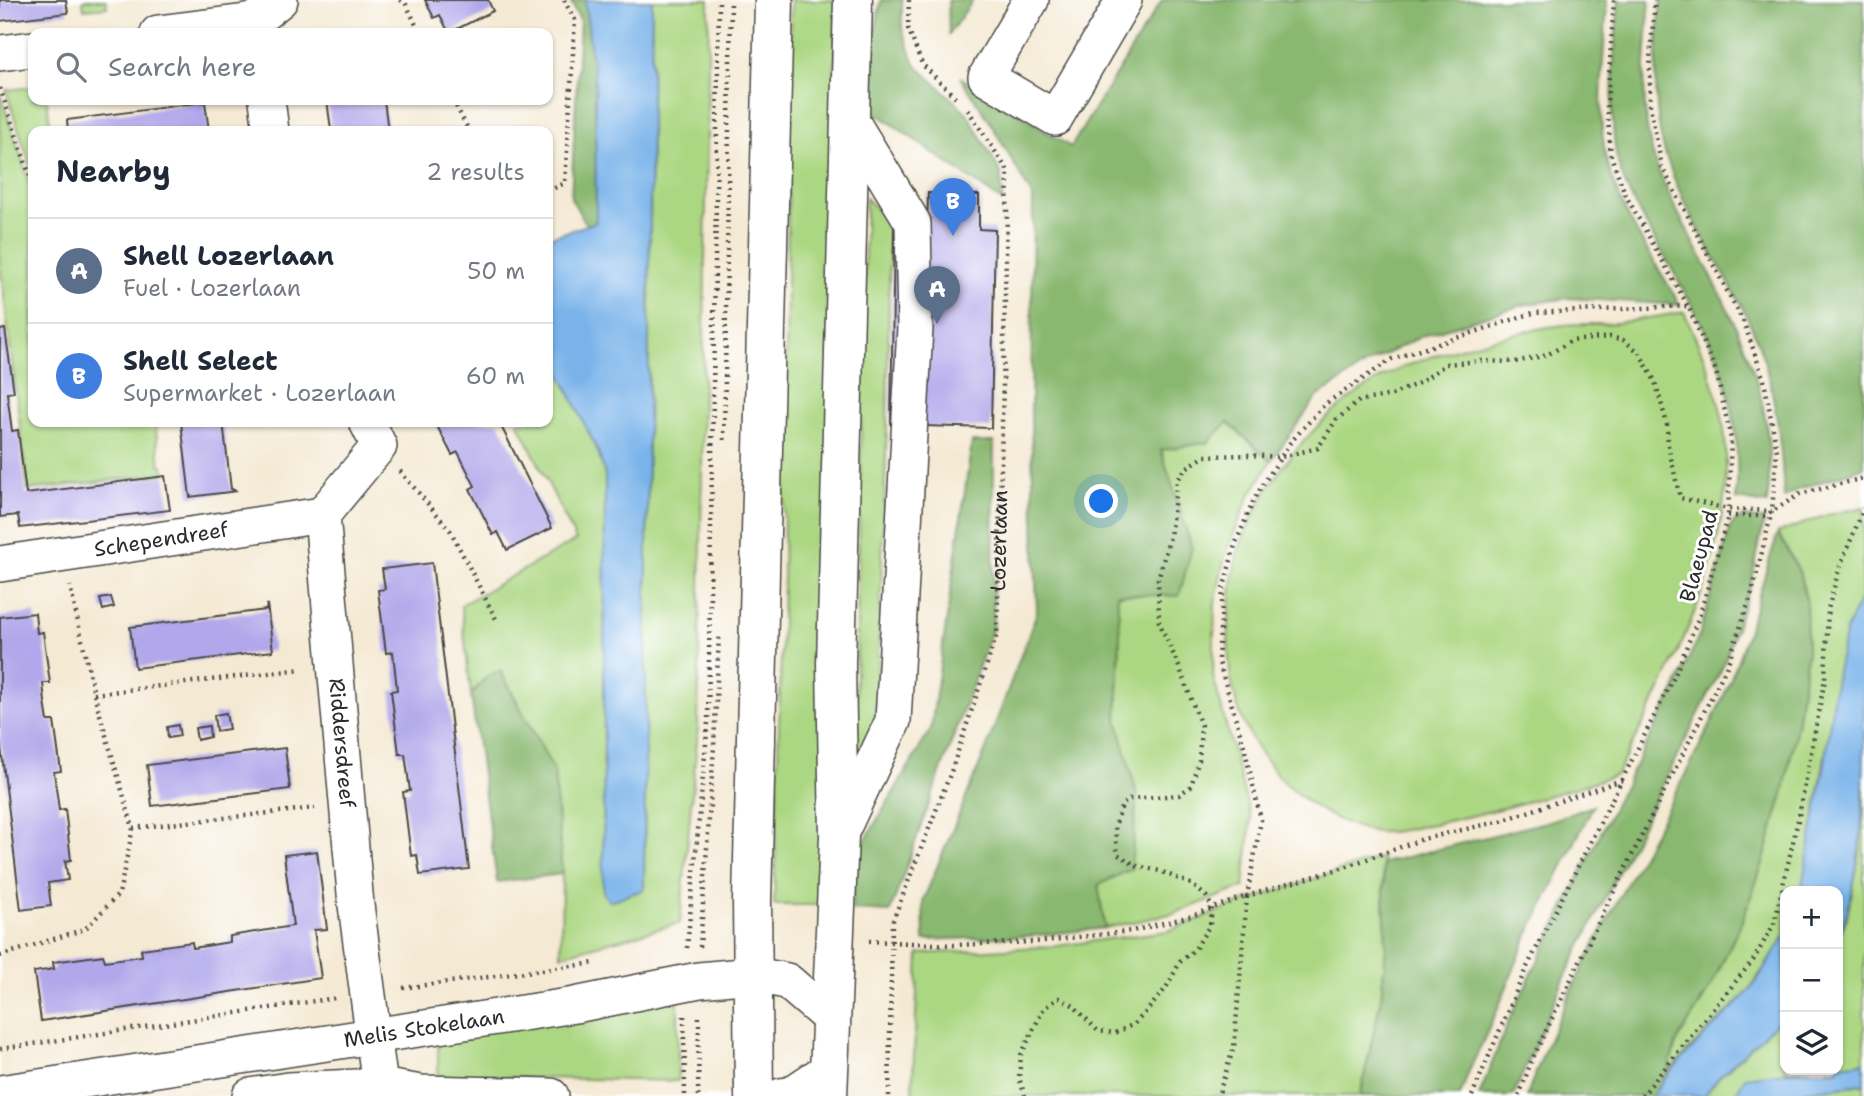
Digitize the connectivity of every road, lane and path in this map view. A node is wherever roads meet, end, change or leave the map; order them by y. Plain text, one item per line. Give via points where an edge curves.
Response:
1 (400, 0) edge
2 (564, 0) edge
3 (719, 0) edge
4 (731, 0) edge
5 (774, 0) edge
6 (853, 0) edge
7 (909, 0) edge
8 (1031, 0) edge
9 (1124, 0) edge
10 (1614, 0) edge
11 (1655, 0) edge
12 (263, 18) edge
13 (193, 28) edge
14 (418, 28) edge
15 (28, 50) edge
16 (0, 53) edge
17 (0, 88) edge
18 (268, 105) edge
19 (455, 105) edge
20 (850, 119) junction
21 (270, 126) edge
22 (466, 126) edge
23 (28, 170) edge
24 (553, 189) edge
25 (1688, 306) junction
26 (373, 434) edge
27 (723, 446) dead end
28 (1280, 457) junction
29 (1864, 478) edge
30 (1864, 508) edge
31 (1772, 511) junction
32 (1728, 512) junction
33 (322, 515) junction
34 (64, 554) junction
35 (0, 564) edge
36 (498, 623) dead end
37 (719, 626) dead end
38 (334, 666) junction
39 (94, 694) junction
40 (1622, 780) junction
41 (347, 804) junction
42 (133, 828) junction
43 (839, 836) junction
44 (1247, 896) junction
45 (1212, 907) junction
46 (891, 943) junction
47 (0, 956) edge
48 (753, 975) junction
49 (692, 981) junction
50 (831, 1019) junction
51 (372, 1036) junction
52 (829, 1082) edge
53 (380, 1086) junction
54 (0, 1093) edge
55 (250, 1096) edge
56 (551, 1096) edge
57 (685, 1096) edge
58 (698, 1096) edge
59 (754, 1096) edge
60 (781, 1096) edge
61 (889, 1096) edge
62 (1025, 1096) edge
63 (1218, 1096) edge
64 (1472, 1096) edge
65 (1519, 1096) edge
66 (1642, 1096) edge

1 - 14 path
2 - 24 path via 575,20 565,183
3 - 49 path via 708,722
4 - 27 path
5 - 48 main road
6 - 20 main road
7 - 46 path, Lozerlaan via 908,28 922,64 972,114 1008,171 1008,184 997,634 951,772 892,923
8 - 9 street via 986,78 1055,118
10 - 25 path, Blaeupad via 1607,106 1611,156 1626,196
11 - 31 path via 1650,106 1662,167 1744,323 1765,380 1777,451
12 - 13 street
15 - 16 street
17 - 23 path
18 - 21 street
19 - 22 path
20 - 43 main road via 836,664
20 - 43 street via 913,223 915,328 893,721
25 - 28 path via 1533,313 1392,359 1325,404
25 - 32 path, Blaeupad via 1716,370 1731,439
26 - 33 street
26 - 36 path via 450,530
28 - 32 path via 1318,448 1336,420 1359,401 1392,395 1446,364 1515,362 1547,355 1571,341 1610,337 1639,352 1655,381 1680,498
28 - 44 path via 1255,497 1223,590 1218,659 1261,820
28 - 45 path via 1205,456 1186,468 1177,481 1170,537 1158,579 1159,622 1201,726 1199,760 1185,791 1130,799 1122,804 1115,826 1117,853 1137,866 1191,884
29 - 31 path via 1800,494
30 - 66 path via 1828,609 1825,679 1774,924 1755,959
31 - 32 path
31 - 65 path via 1752,593 1727,666 1601,917
32 - 40 path, Blaeupad via 1700,614
33 - 34 street, Schependreef
33 - 38 street, Riddersdreef
34 - 35 street, Schependreef
34 - 39 path
37 - 49 path via 715,747
38 - 39 path
38 - 41 street, Riddersdreef
39 - 42 path
40 - 44 path
40 - 64 path, Blaeupad via 1524,973
41 - 42 path
41 - 51 street, Riddersdreef
42 - 47 path via 119,894 85,929
43 - 50 main road
44 - 45 path
44 - 63 path via 1234,1047
45 - 46 path via 1132,930 1035,942
45 - 62 path via 1210,925 1195,949 1133,1024 1115,1033 1098,1031 1073,1005 1059,998 1044,1008 1021,1055 1019,1078
46 - 61 path, Lozerlaan
48 - 49 street, Melis Stokelaan
48 - 50 street, Melis Stokelaan via 787,981
48 - 59 main road
49 - 51 street, Melis Stokelaan via 575,1005
49 - 57 path
49 - 58 path
50 - 52 main road
51 - 53 street, Riddersdreef
51 - 54 street, Melis Stokelaan
52 - 60 street
53 - 55 street
53 - 56 street via 421,1093

